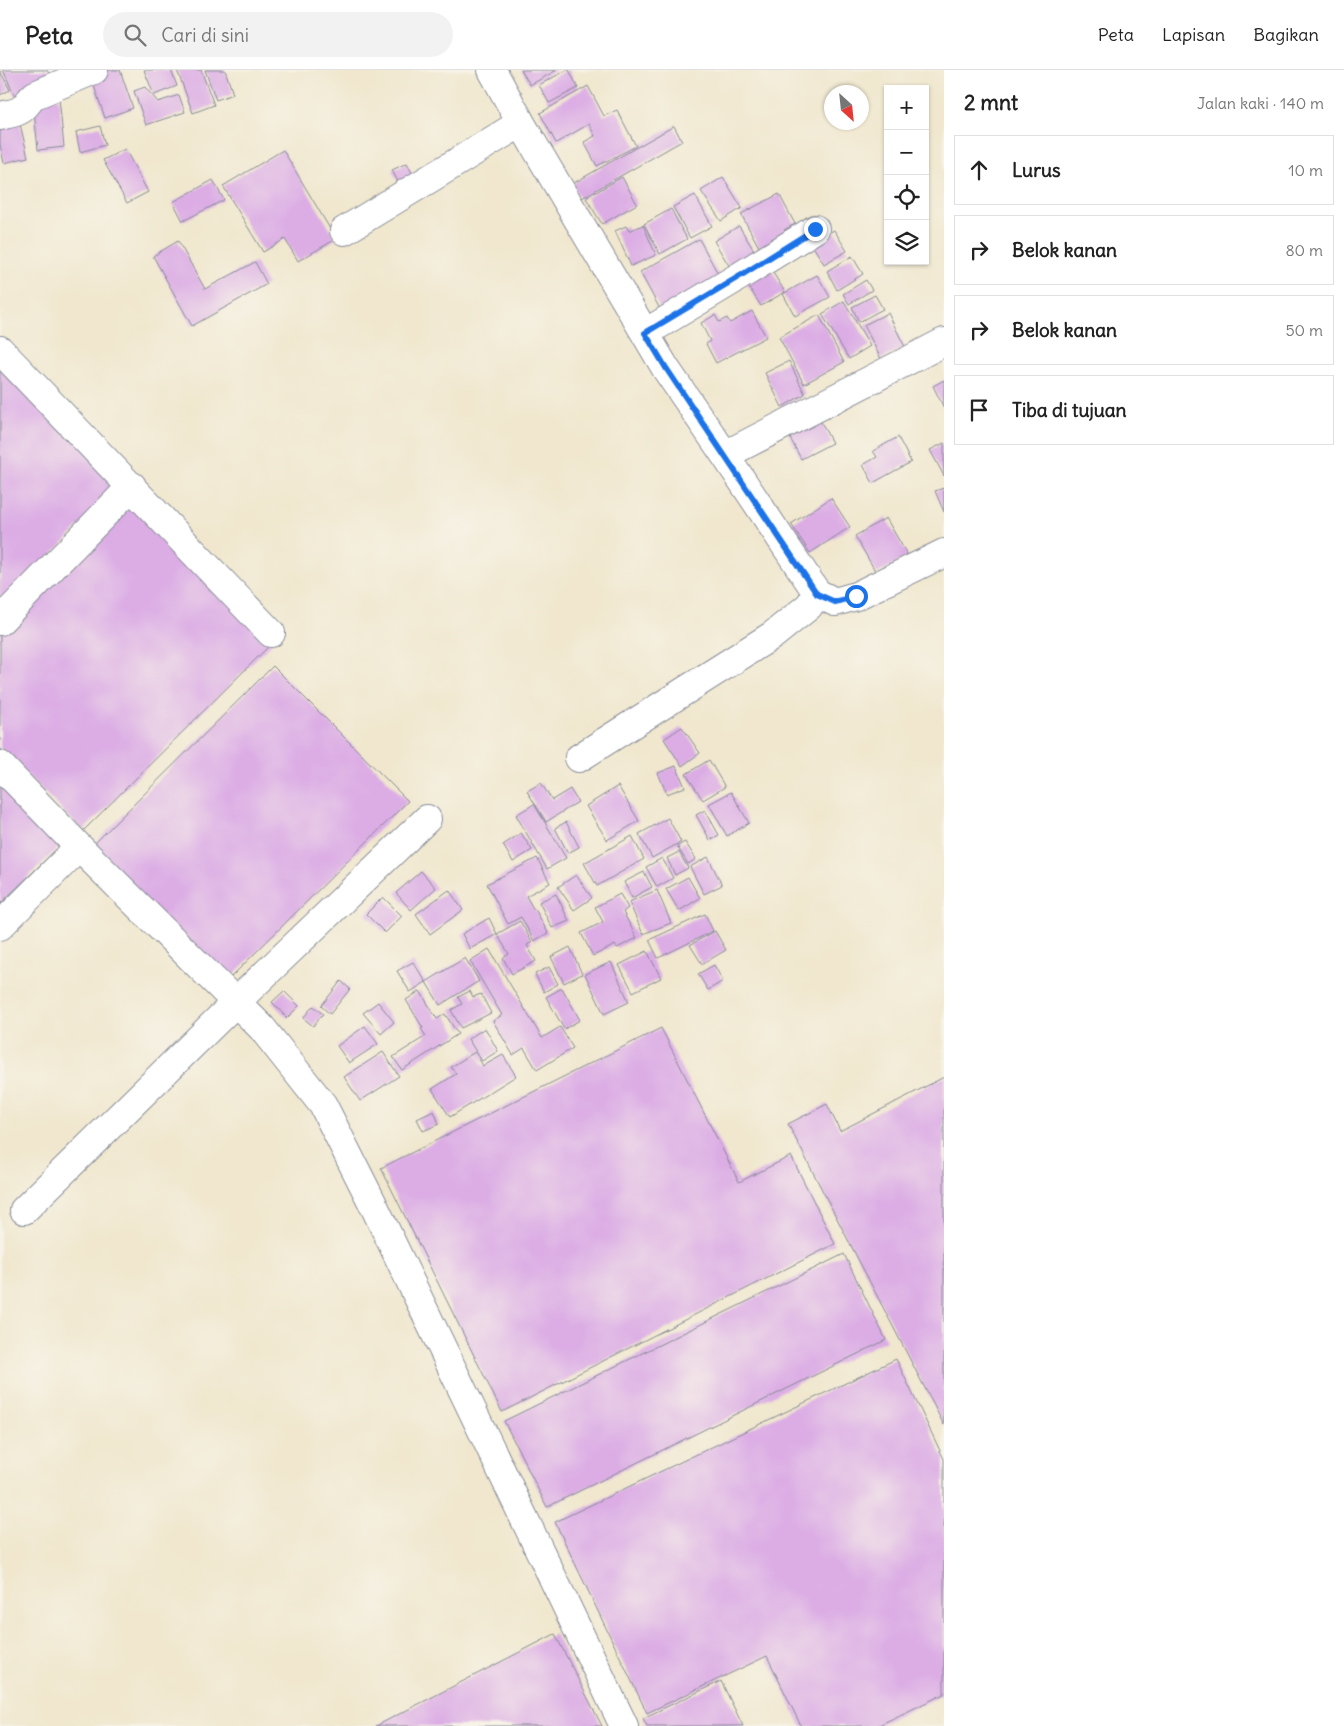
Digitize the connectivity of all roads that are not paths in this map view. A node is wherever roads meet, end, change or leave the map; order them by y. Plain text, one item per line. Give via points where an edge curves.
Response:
1 (94, 70) edge
2 (492, 70) edge
3 (0, 116) edge
4 (521, 123) junction
5 (815, 229) dead end
6 (344, 231) dead end
7 (645, 333) junction
8 (944, 342) edge
9 (0, 350) edge
10 (725, 455) junction
11 (132, 486) junction
12 (944, 553) edge
13 (817, 594) junction
14 (0, 621) edge
15 (271, 633) dead end
16 (579, 758) dead end
17 (0, 765) edge
18 (428, 819) dead end
19 (79, 847) junction
20 (0, 926) edge
21 (236, 1002) junction
22 (24, 1210) dead end
23 (624, 1726) edge

1 - 3 street via 35,95 20,111
2 - 4 street
4 - 6 street
4 - 7 street
5 - 7 street
7 - 10 street
8 - 10 street
9 - 11 street
10 - 13 street
11 - 14 street
11 - 15 street
12 - 13 street via 856,596 835,602
13 - 16 street via 809,606 773,635
17 - 19 street
18 - 21 street
19 - 20 street
19 - 21 street
21 - 22 street
21 - 23 street via 262,1028 323,1105

